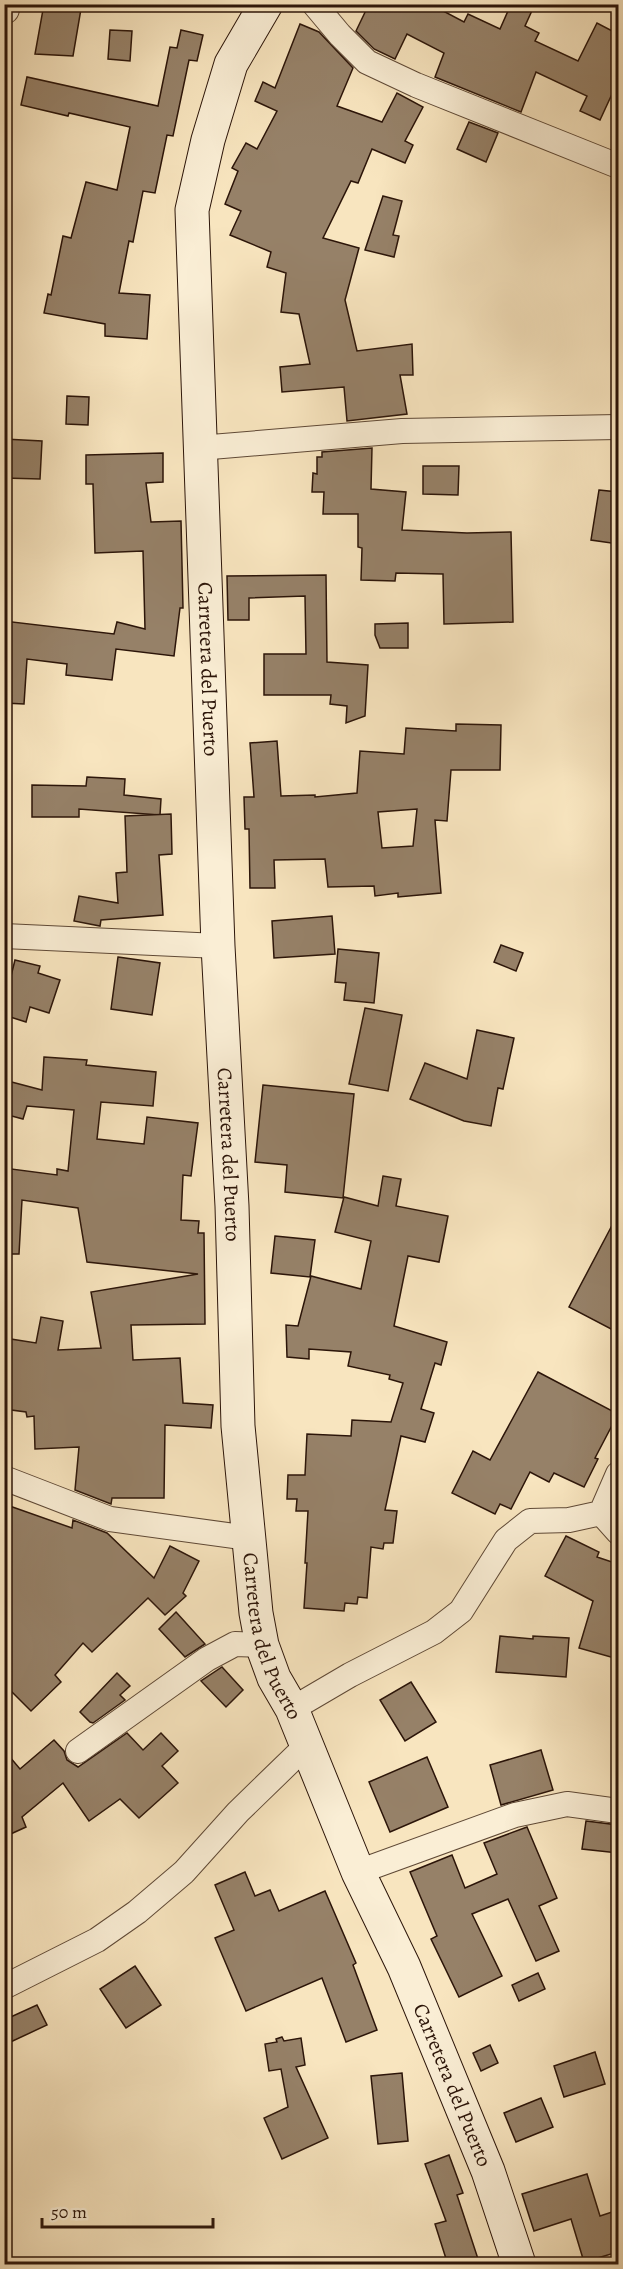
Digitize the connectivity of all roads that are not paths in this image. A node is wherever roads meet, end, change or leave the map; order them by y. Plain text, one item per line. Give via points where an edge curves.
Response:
1 (266, 4) edge
2 (314, 4) edge
3 (618, 166) edge
4 (618, 427) edge
5 (199, 448) junction
6 (4, 936) edge
7 (218, 946) junction
8 (618, 1474) edge
9 (4, 1478) edge
10 (601, 1514) junction
11 (618, 1532) edge
12 (249, 1538) junction
13 (262, 1645) junction
14 (292, 1709) junction
15 (307, 1745) junction
16 (78, 1751) dead end
17 (618, 1811) edge
18 (358, 1872) junction
19 (4, 1987) edge
20 (519, 2265) edge

1 - 5 main road, Carretera del Puerto via 231,64 192,210
2 - 3 street via 367,62
4 - 5 street via 402,430
5 - 7 main road, Carretera del Puerto
6 - 7 street
7 - 12 main road, Carretera del Puerto via 232,1206 238,1426
8 - 10 street
9 - 12 street via 110,1519
10 - 11 street
10 - 14 street via 530,1521 506,1540 461,1611 434,1632
12 - 13 main road, Carretera del Puerto
13 - 14 main road, Carretera del Puerto via 274,1678
13 - 16 street via 235,1644 207,1659
14 - 15 main road, Carretera del Puerto
15 - 18 main road, Carretera del Puerto
15 - 19 street via 184,1872 137,1912 98,1940
17 - 18 street via 567,1804 515,1815
18 - 20 main road, Carretera del Puerto via 404,1967 488,2171

